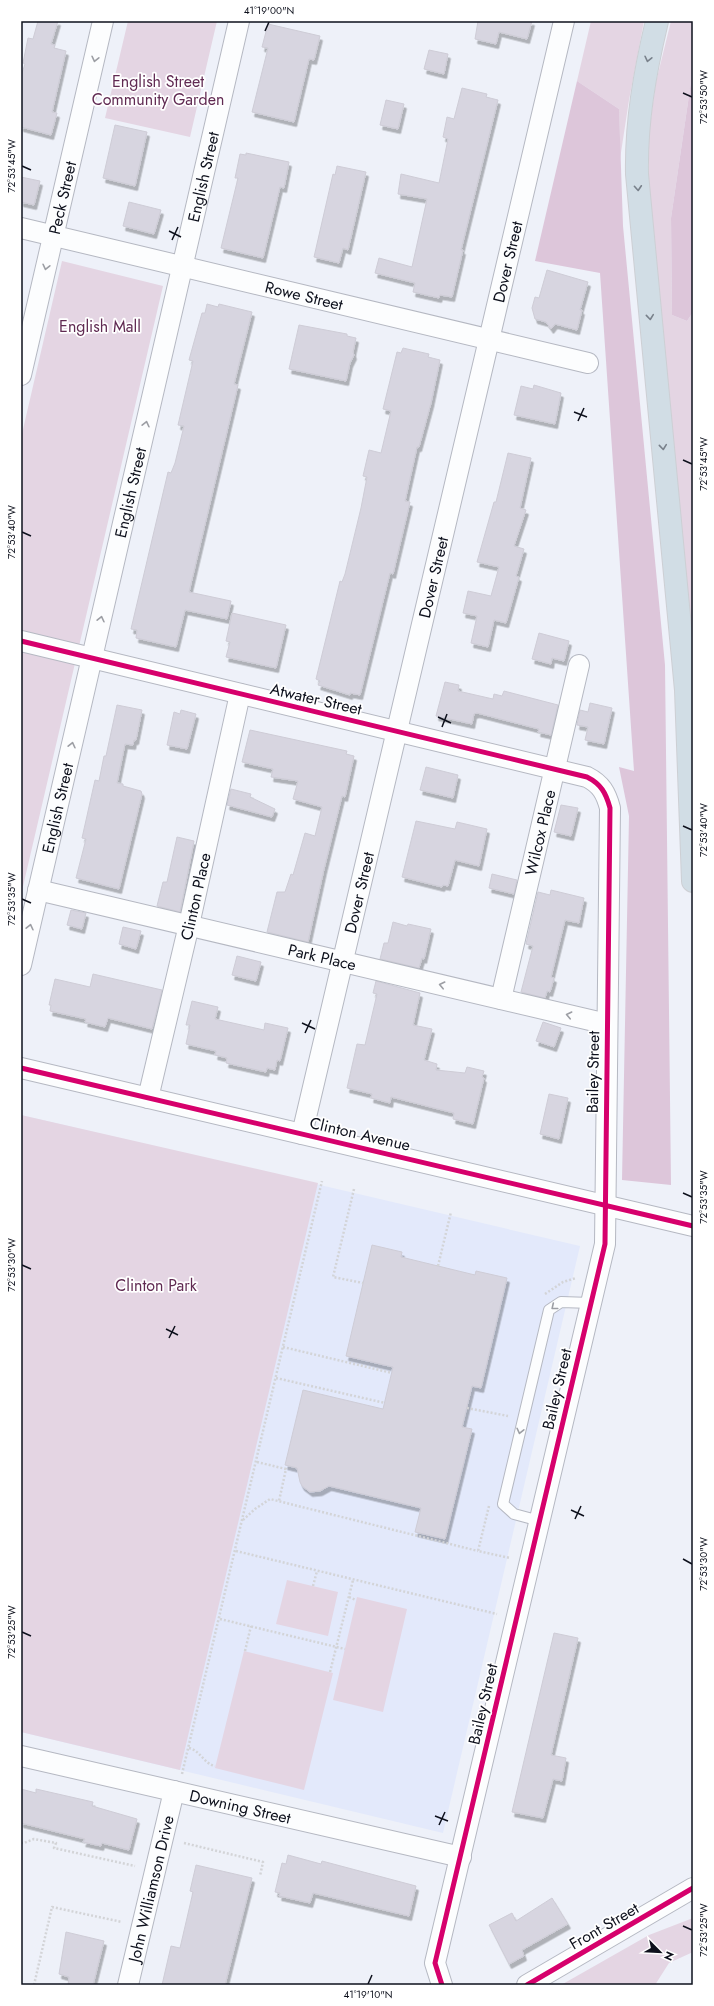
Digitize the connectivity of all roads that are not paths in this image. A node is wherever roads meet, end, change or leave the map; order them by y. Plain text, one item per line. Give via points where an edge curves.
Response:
1 (104, 21) edge
2 (239, 21) edge
3 (564, 21) edge
4 (657, 21) edge
5 (21, 228) edge
6 (54, 235) junction
7 (182, 266) junction
8 (490, 340) junction
9 (588, 363) dead end
10 (21, 375) edge
11 (21, 641) edge
12 (92, 658) junction
13 (579, 665) dead end
14 (240, 694) junction
15 (397, 731) junction
16 (555, 769) junction
17 (603, 788) joint
18 (693, 881) edge
19 (38, 890) junction
20 (189, 925) junction
21 (343, 962) junction
22 (21, 965) edge
23 (501, 999) junction
24 (607, 1024) junction
25 (21, 1068) edge
26 (148, 1098) junction
27 (302, 1134) junction
28 (604, 1205) junction
29 (693, 1226) edge
30 (591, 1303) junction
31 (540, 1521) junction
32 (21, 1756) edge
33 (178, 1783) junction
34 (461, 1857) junction
35 (693, 1888) edge
36 (128, 1985) edge
37 (442, 1985) edge
38 (527, 1985) edge

1 -> 6 street, Peck Street
2 - 7 street, English Street
3 - 8 street, Dover Street
4 -> 18 highway via 639,111 637,174 686,690
5 - 6 street, Rowe Street
6 - 7 street, Rowe Street
6 -> 10 street, Peck Street
7 - 8 street, Rowe Street
12 -> 7 street, English Street
8 - 9 street, Rowe Street
8 - 15 street, Dover Street
11 - 12 street, Atwater Street
12 - 14 street, Atwater Street
19 -> 12 street, English Street
13 - 16 street, Wilcox Place
14 - 15 street, Atwater Street
14 - 20 street, Clinton Place
15 - 16 street, Atwater Street
15 - 21 street, Dover Street
16 - 17 street, Atwater Street via 587,777
16 - 23 street, Wilcox Place
17 - 24 street, Bailey Street via 610,808
19 - 20 street, Park Place
22 -> 19 street, English Street
20 - 21 street, Park Place
20 - 26 street, Clinton Place
23 -> 21 street, Park Place
21 - 27 street, Dover Street
24 -> 23 street, Park Place
24 - 28 street, Bailey Street
25 - 26 street, Clinton Avenue
26 - 27 street, Clinton Avenue
27 - 28 street, Clinton Avenue
28 - 29 street, Clinton Avenue
28 - 30 street, Bailey Street via 605,1244
30 - 31 street, Bailey Street
30 -> 31 lane via 561,1302 549,1310 503,1504 514,1514
31 - 34 street, Bailey Street
32 - 33 street, Downing Street
33 - 34 street, Downing Street
33 - 36 street, John Williamson Drive
34 - 37 street, Bailey Street via 435,1963
35 - 38 street, Front Street

